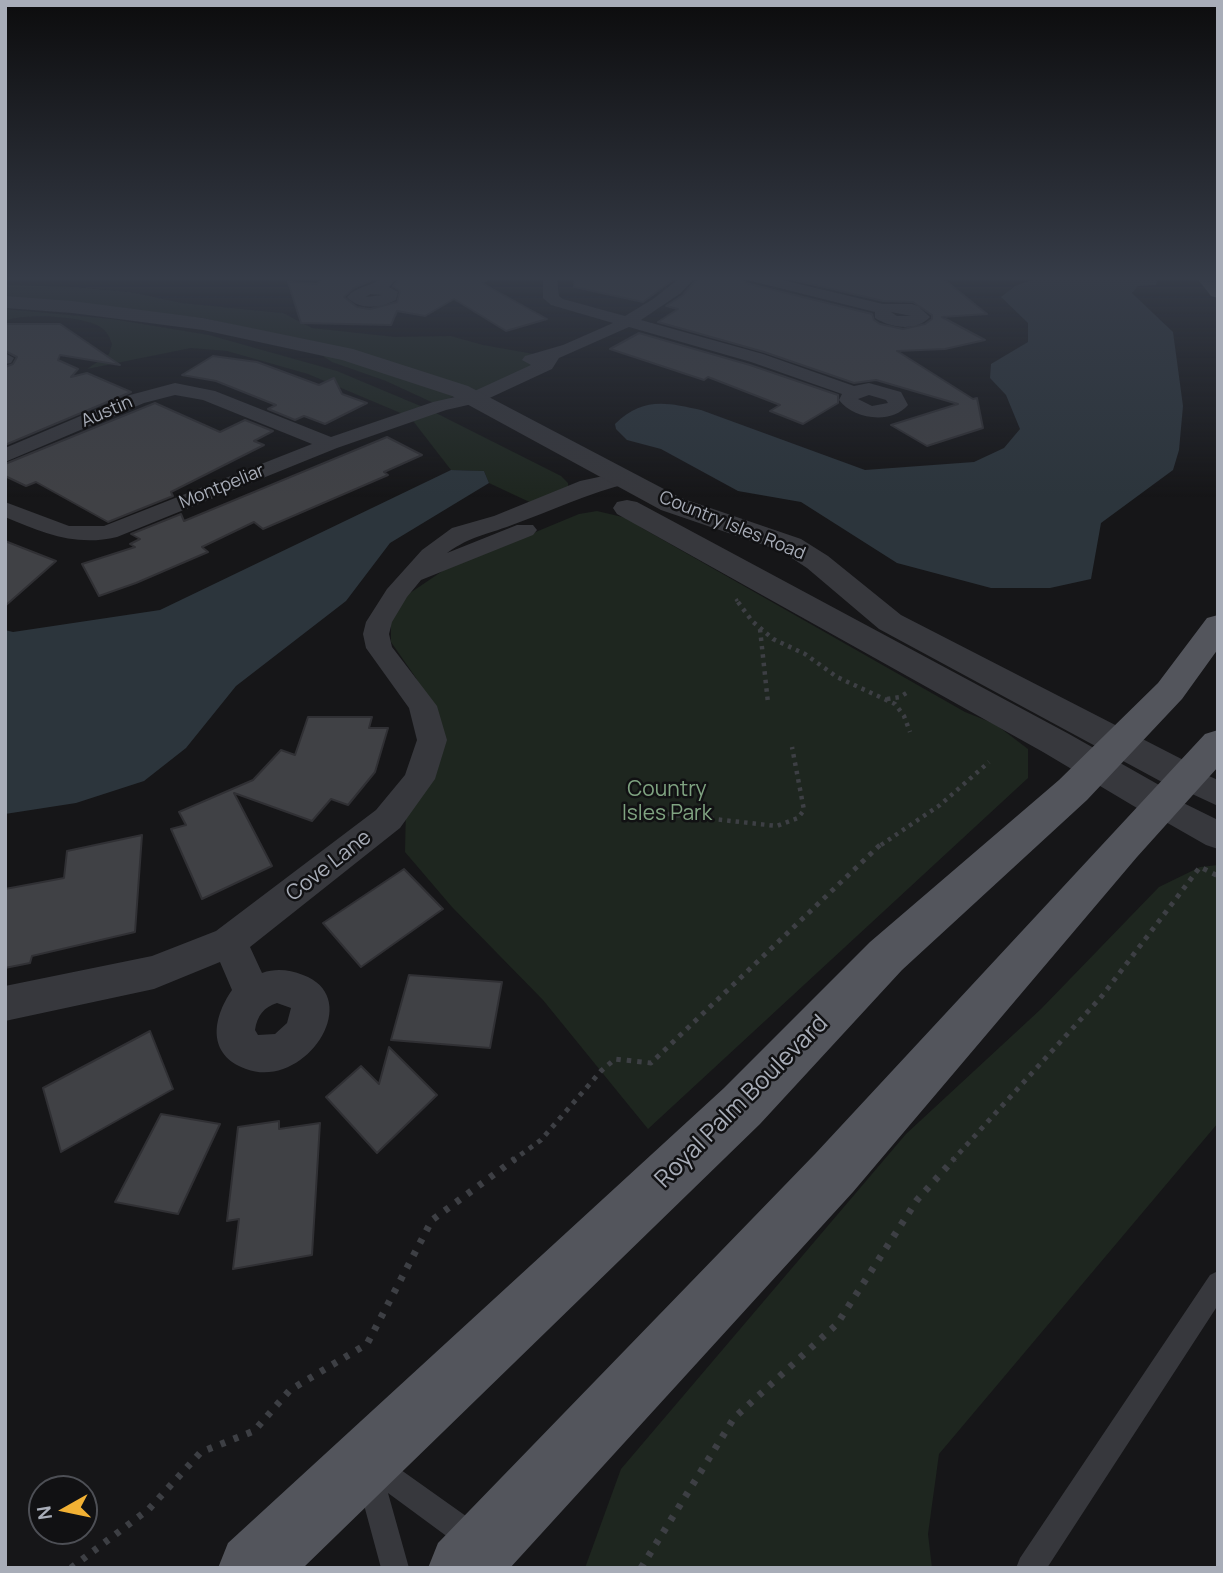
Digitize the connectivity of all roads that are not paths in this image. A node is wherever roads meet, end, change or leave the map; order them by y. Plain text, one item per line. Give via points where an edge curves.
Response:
1 (295, 350) edge
2 (565, 350) edge
3 (730, 350) edge
4 (853, 392) dead end
5 (458, 398) junction
6 (330, 444) junction
7 (5, 456) edge
8 (605, 486) junction
9 (5, 509) edge
10 (1218, 625) edge
11 (1218, 743) edge
12 (1108, 755) junction
13 (1188, 792) edge
14 (1218, 836) edge
15 (229, 942) junction
16 (253, 995) dead end
17 (5, 1004) edge
18 (1218, 1283) edge
19 (366, 1459) junction
20 (483, 1561) edge
21 (253, 1568) edge
22 (396, 1568) edge
23 (1030, 1568) edge

1 - 5 street, Country Isles Road via 386,382
2 - 5 street, Montpeliar via 546,365
3 - 4 street
5 - 6 street, Montpeliar
5 - 8 street, Country Isles Road
6 - 7 street, Austin via 208,395 175,389 137,399
6 - 9 street, Montpeliar via 90,537 68,535
8 - 12 street, Country Isles Road
8 - 12 street, Country Isles Road via 791,545 890,622
8 - 15 street, Cove Lane via 479,550 413,576 388,607 376,634 379,648 423,706 432,740 419,779 388,819
10 - 12 main road, Royal Palm Boulevard via 1170,691
11 - 13 main road
12 - 13 street, Country Isles Road
12 - 19 main road, Royal Palm Boulevard via 886,956 742,1107
13 - 14 street
13 - 20 main road
15 - 16 street
15 - 17 street, Cove Lane via 154,972
18 - 23 lane
19 - 20 lane
19 - 21 main road, Royal Palm Boulevard
19 - 22 lane

